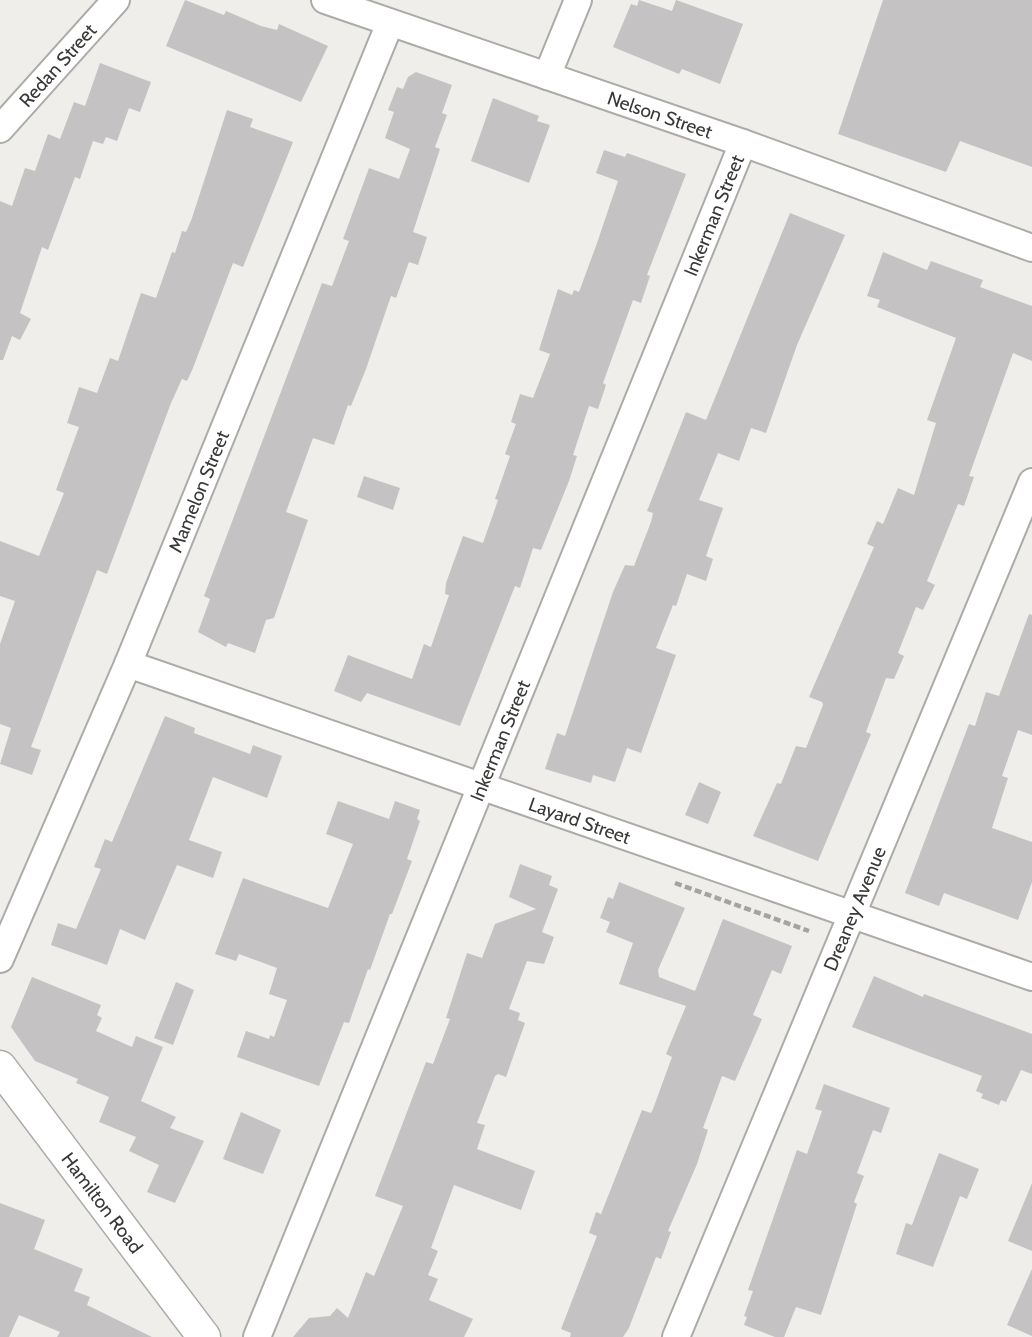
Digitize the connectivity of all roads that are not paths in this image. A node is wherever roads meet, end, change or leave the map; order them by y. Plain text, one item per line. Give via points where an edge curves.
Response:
1 (116, 0) edge
2 (325, 0) edge
3 (578, 0) edge
4 (390, 23) junction
5 (547, 76) junction
6 (0, 129) edge
7 (743, 143) junction
8 (1032, 248) edge
9 (1032, 482) edge
10 (128, 664) junction
11 (481, 788) junction
12 (851, 915) junction
13 (0, 959) edge
14 (1032, 977) edge
15 (0, 1067) edge
16 (204, 1337) edge
17 (257, 1337) edge
18 (676, 1337) edge

1 - 6 street, Redan Street
2 - 4 street, Nelson Street
3 - 5 street
4 - 5 street, Nelson Street
4 - 10 street, Mamelon Street
5 - 7 street, Nelson Street
7 - 8 street, Nelson Street
7 - 11 street, Inkerman Street
9 - 12 street, Dreaney Avenue
10 - 11 street, Layard Street
10 - 13 street, Mamelon Street
11 - 12 street, Layard Street
11 - 17 street, Inkerman Street
12 - 14 street, Layard Street
12 - 18 street, Dreaney Avenue
15 - 16 main road, Hamilton Road

